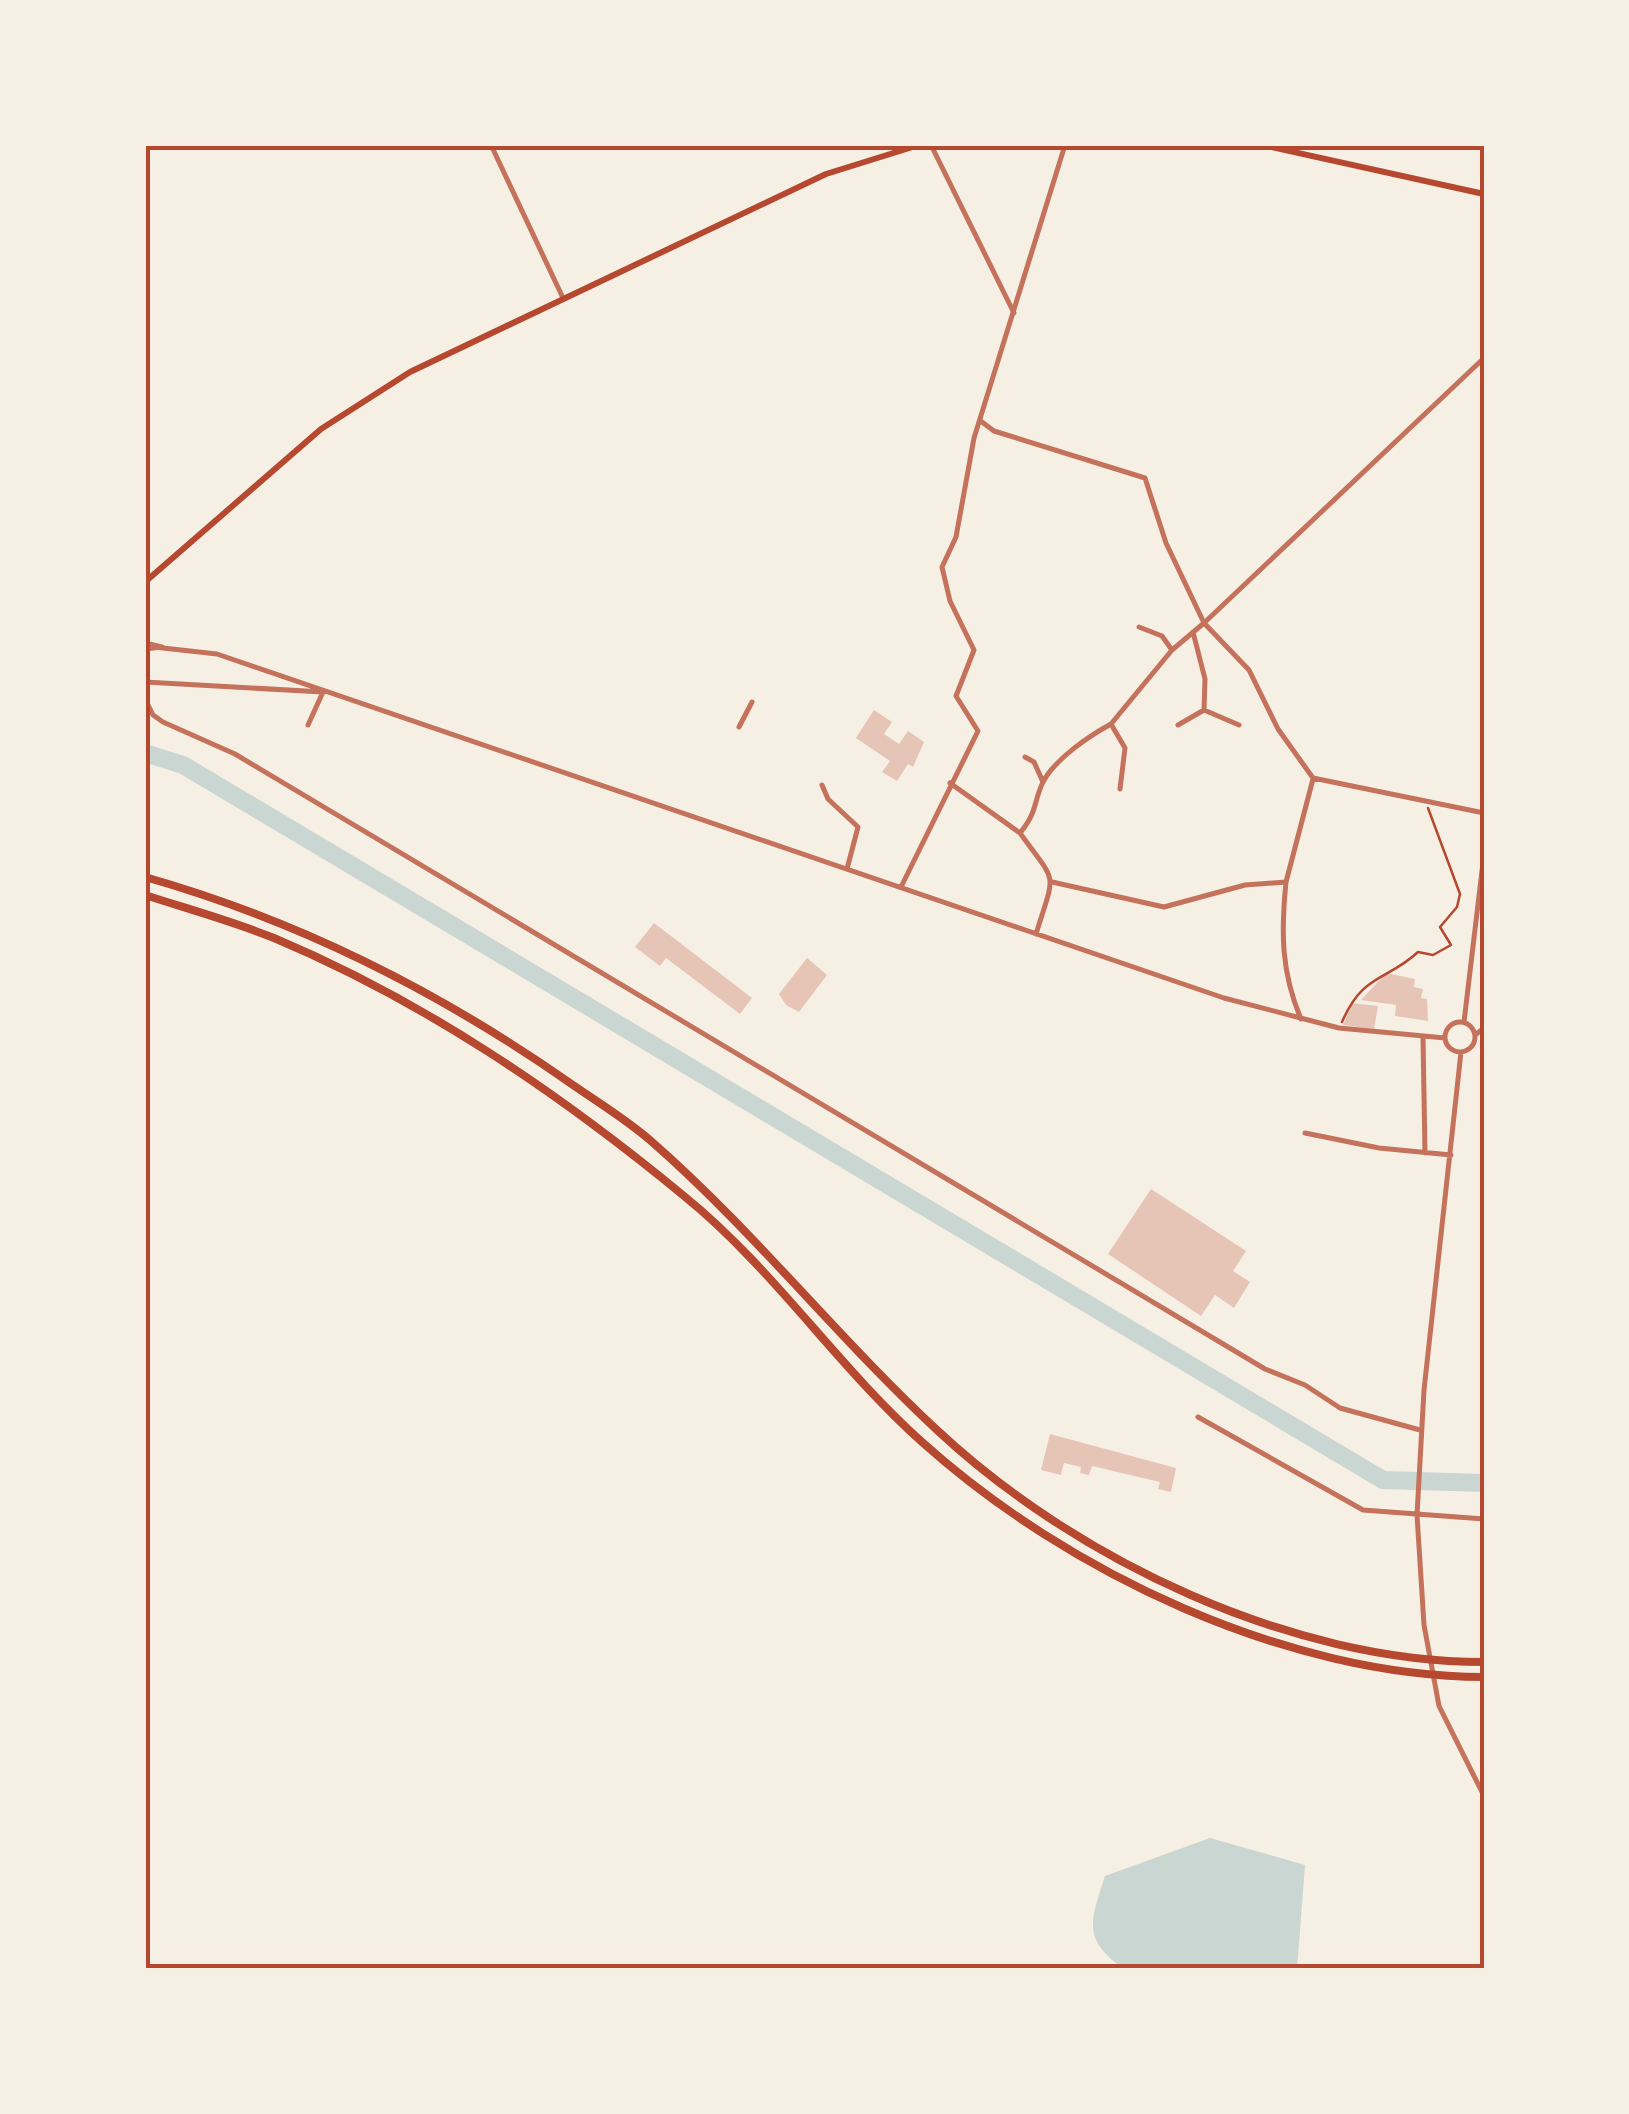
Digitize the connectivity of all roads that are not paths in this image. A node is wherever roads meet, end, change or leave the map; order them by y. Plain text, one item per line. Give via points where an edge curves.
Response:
1 (492, 145) edge
2 (919, 145) edge
3 (931, 145) edge
4 (1065, 145) edge
5 (1262, 145) edge
6 (1484, 194) edge
7 (564, 301) junction
8 (1014, 313) junction
9 (1484, 358) edge
10 (982, 422) junction
11 (146, 582) edge
12 (1204, 622) junction
13 (1139, 627) dead end
14 (1194, 632) junction
15 (145, 646) edge
16 (1172, 650) junction
17 (145, 682) edge
18 (323, 692) junction
19 (145, 699) edge
20 (752, 702) dead end
21 (1204, 710) junction
22 (1111, 724) junction
23 (308, 725) dead end
24 (1178, 725) dead end
25 (1239, 725) dead end
26 (739, 727) dead end
27 (1025, 757) dead end
28 (1313, 778) junction
29 (1043, 782) junction
30 (950, 783) junction
31 (822, 785) dead end
32 (1120, 789) dead end
33 (1484, 813) edge
34 (1020, 833) junction
35 (1484, 854) edge
36 (846, 870) junction
37 (145, 877) edge
38 (1052, 882) junction
39 (1286, 882) junction
40 (900, 888) junction
41 (145, 895) edge
42 (1036, 935) junction
43 (1301, 1019) junction
44 (1464, 1022) junction
45 (1484, 1028) edge
46 (1475, 1035) junction
47 (1423, 1038) junction
48 (1444, 1038) junction
49 (1462, 1052) junction
50 (1305, 1133) dead end
51 (1425, 1153) junction
52 (1451, 1155) junction
53 (1198, 1416) dead end
54 (1421, 1434) junction
55 (1417, 1515) junction
56 (1484, 1519) edge
57 (1484, 1662) edge
58 (1482, 1677) edge
59 (1484, 1796) edge

1 - 7 street
2 - 7 main road via 826,174
3 - 8 street
4 - 8 street
5 - 6 main road
7 - 11 main road via 410,372 354,407
8 - 10 street
9 - 12 street
10 - 12 street via 1145,478 1166,543
10 - 30 street via 956,538 942,567 974,650 956,696 978,731
12 - 14 street
12 - 28 street via 1249,670
13 - 16 street via 1162,636
14 - 16 street
14 - 21 street
15 - 18 street via 217,654
16 - 22 street
17 - 18 street
18 - 23 street
18 - 36 street
19 - 54 street via 163,722 250,763 1265,1369 1340,1408
20 - 26 street
21 - 24 street
21 - 25 street
22 - 29 street
22 - 32 street via 1126,748
27 - 29 street
28 - 33 street
28 - 39 street
29 - 34 street via 1035,814
30 - 34 street
30 - 40 street
31 - 36 street via 858,826
34 - 38 street via 1050,867
35 - 44 street
36 - 40 street
37 - 57 highway via 368,960 509,1040 649,1139 936,1428 991,1477 1096,1547 1215,1604 1367,1648
38 - 39 street via 1164,908 1244,885
38 - 42 street
39 - 43 street via 1280,939
40 - 42 street
41 - 58 highway via 268,936 370,982 574,1108 749,1256 921,1441 1095,1566 1204,1618 1366,1666
42 - 43 street
43 - 47 street
44 - 46 street
44 - 48 street via 1452,1024
45 - 46 street
46 - 49 street
47 - 48 street
47 - 51 street
48 - 49 street
49 - 52 street
50 - 51 street
51 - 52 street
52 - 54 street
53 - 55 street via 1345,1502
54 - 55 street
55 - 56 street
55 - 59 street via 1424,1625 1439,1706

